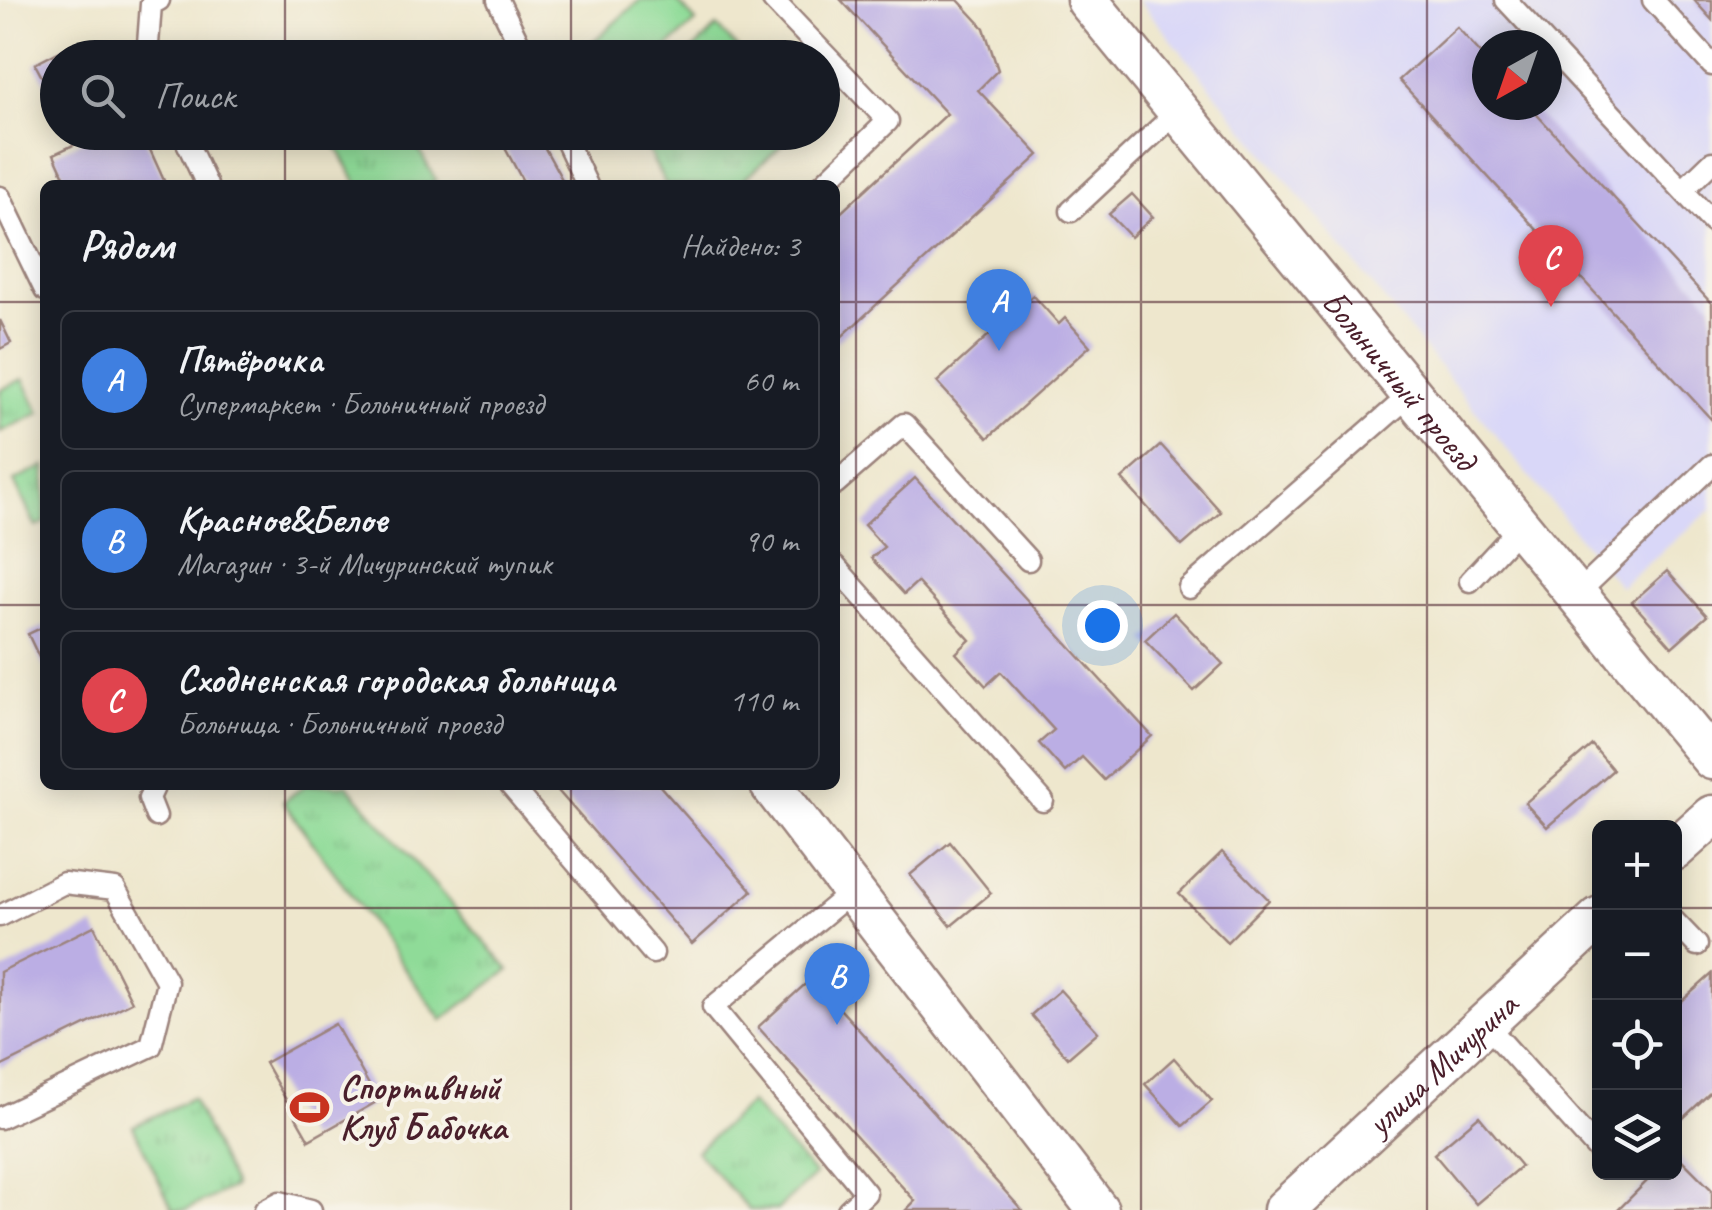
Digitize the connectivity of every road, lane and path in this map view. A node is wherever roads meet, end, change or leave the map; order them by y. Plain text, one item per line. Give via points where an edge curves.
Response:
1 (159, 0) edge
2 (498, 0) edge
3 (772, 0) edge
4 (1087, 0) edge
5 (1506, 0) edge
6 (1652, 0) edge
7 (148, 40) edge
8 (517, 40) edge
9 (810, 40) edge
10 (1712, 65) edge
11 (840, 71) edge
12 (1177, 112) junction
13 (190, 150) edge
14 (570, 150) edge
15 (1712, 162) edge
16 (205, 180) edge
17 (585, 180) edge
18 (827, 180) edge
19 (1683, 190) junction
20 (0, 197) edge
21 (1071, 211) dead end
22 (1712, 222) edge
23 (40, 280) edge
24 (1410, 395) junction
25 (1712, 465) edge
26 (840, 480) edge
27 (1519, 528) junction
28 (1028, 560) dead end
29 (840, 572) edge
30 (1470, 581) dead end
31 (1189, 588) dead end
32 (1576, 596) junction
33 (1712, 759) edge
34 (153, 790) edge
35 (514, 790) edge
36 (775, 790) edge
37 (1043, 801) dead end
38 (156, 816) dead end
39 (1712, 816) edge
40 (1682, 843) edge
41 (854, 890) junction
42 (0, 916) edge
43 (1592, 924) edge
44 (1682, 929) edge
45 (1697, 945) dead end
46 (653, 953) dead end
47 (1484, 1022) junction
48 (0, 1118) edge
49 (1592, 1143) edge
50 (265, 1210) edge
51 (311, 1210) edge
52 (848, 1210) edge
53 (1098, 1210) edge
54 (1284, 1210) edge

1 - 7 lane via 150,4
2 - 8 lane
3 - 9 lane
4 - 12 street, Больничный проезд
5 - 19 lane
6 - 10 lane
11 - 18 lane via 888,121
12 - 21 lane
12 - 24 street, Больничный проезд
13 - 16 lane
14 - 17 lane
15 - 19 lane
19 - 22 lane
20 - 23 lane
24 - 27 street, Больничный проезд
24 - 31 lane
25 - 32 lane
26 - 28 lane via 904,424
27 - 30 lane
27 - 32 street, Больничный проезд
29 - 37 lane
32 - 33 street, Больничный проезд
34 - 38 lane via 149,798
35 - 46 lane
36 - 41 street
39 - 40 street
41 - 52 lane via 714,1006 866,1193
41 - 53 street
42 - 48 lane via 64,883 115,889 167,982 151,1046
43 - 47 street, улица Мичурина
44 - 45 lane
47 - 49 lane
47 - 54 street, улица Мичурина
50 - 51 lane via 280,1202

